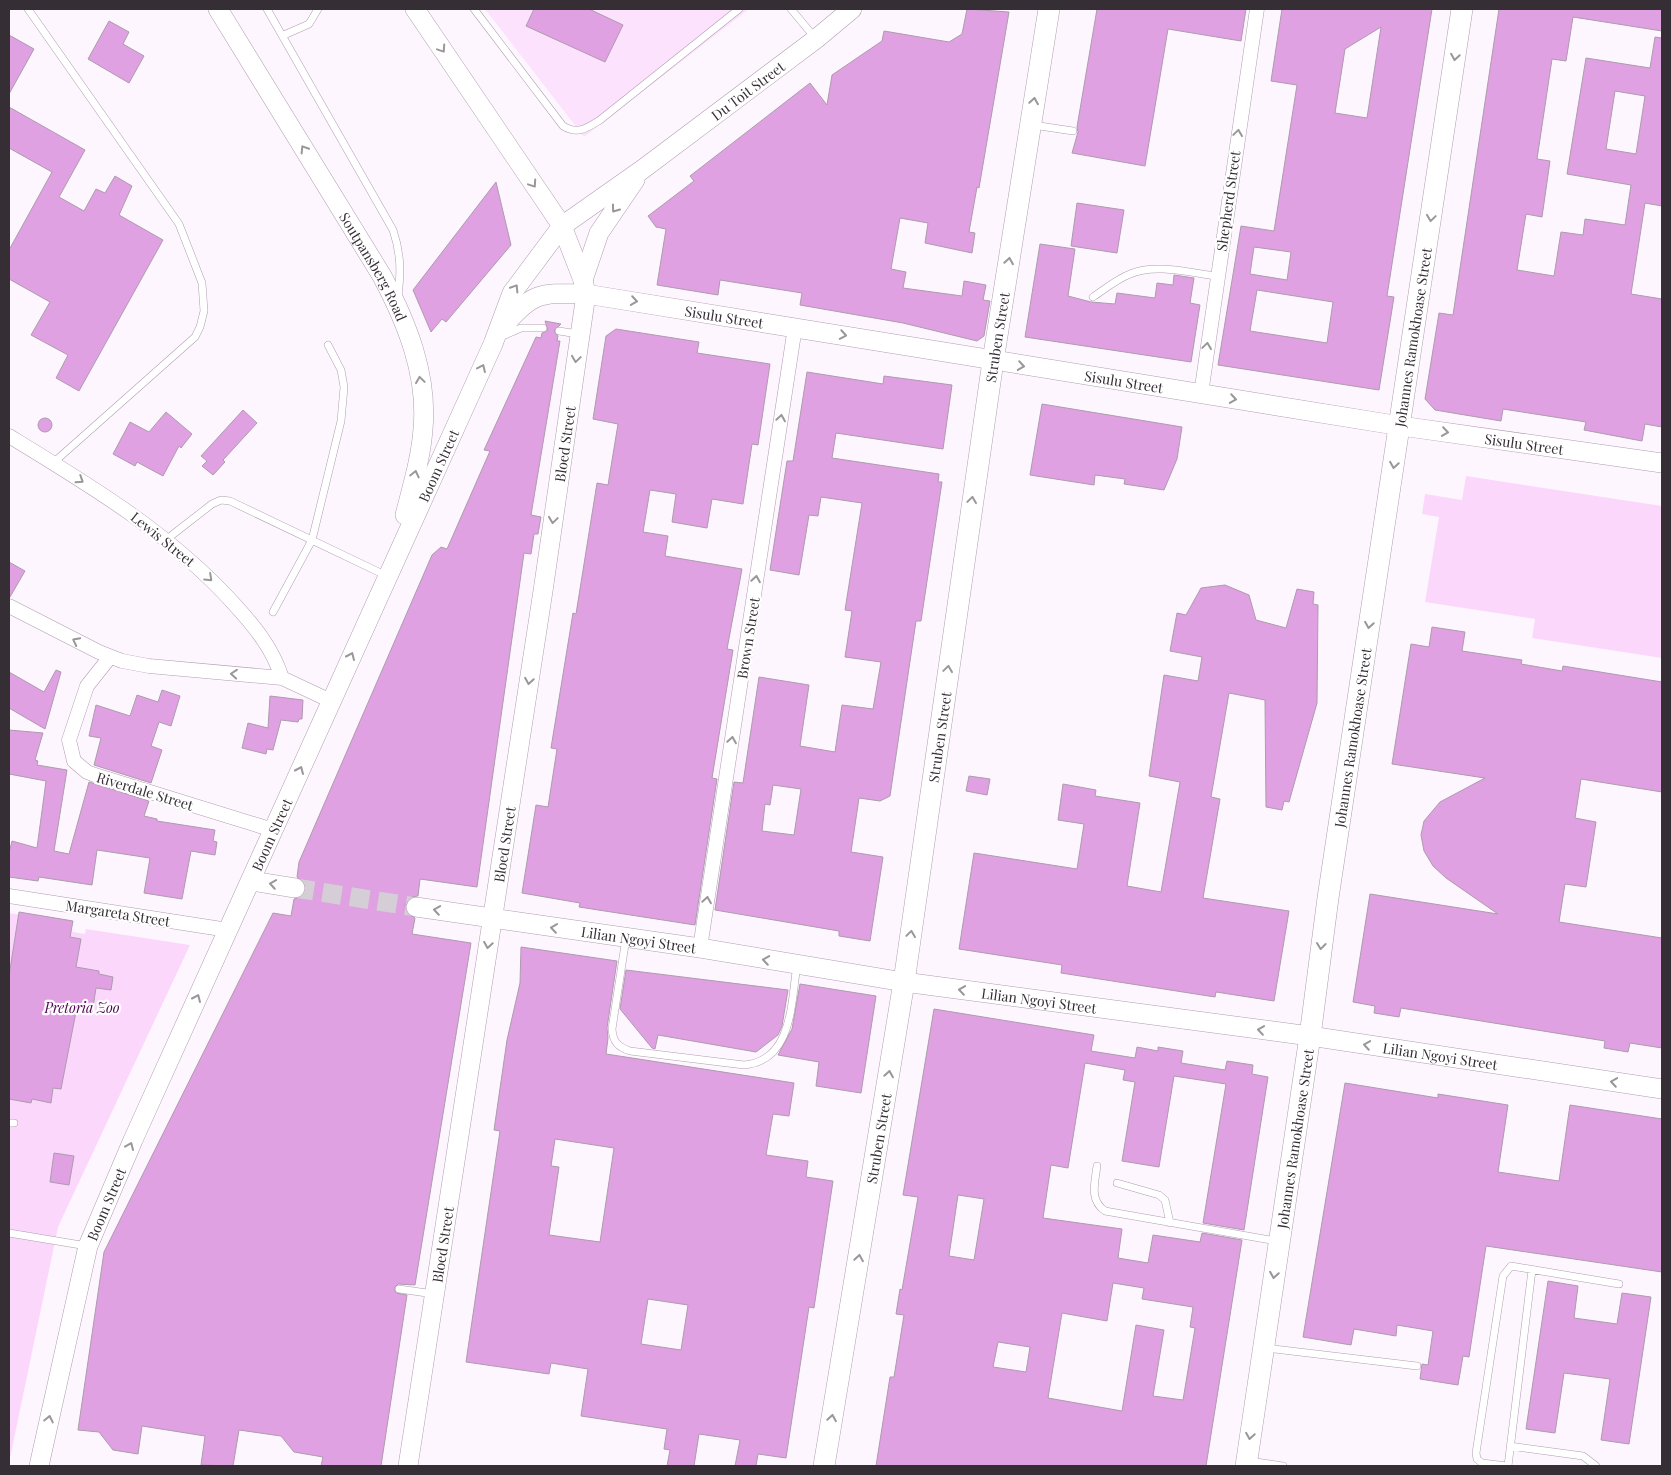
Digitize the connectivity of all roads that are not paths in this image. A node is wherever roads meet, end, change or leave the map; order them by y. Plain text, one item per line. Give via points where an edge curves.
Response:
1 (28, 9) edge
2 (218, 9) edge
3 (318, 9) edge
4 (415, 9) edge
5 (474, 9) edge
6 (739, 9) edge
7 (791, 9) edge
8 (852, 9) edge
9 (1049, 9) edge
10 (1257, 9) edge
11 (1462, 9) edge
12 (269, 10) edge
13 (284, 36) junction
14 (816, 39) junction
15 (1031, 124) junction
16 (1073, 131) dead end
17 (643, 169) junction
18 (562, 226) junction
19 (1216, 276) junction
20 (584, 287) junction
21 (1093, 297) dead end
22 (397, 304) junction
23 (795, 327) junction
24 (543, 328) dead end
25 (559, 331) dead end
26 (580, 334) junction
27 (495, 339) junction
28 (328, 345) dead end
29 (993, 361) junction
30 (1201, 394) junction
31 (1401, 426) junction
32 (9, 436) edge
33 (53, 463) junction
34 (1662, 463) edge
35 (167, 539) junction
36 (312, 540) junction
37 (396, 556) junction
38 (387, 576) junction
39 (9, 606) edge
40 (273, 612) dead end
41 (110, 657) junction
42 (282, 678) junction
43 (331, 701) junction
44 (273, 830) junction
45 (250, 881) junction
46 (295, 888) tunnel mouth
47 (9, 896) edge
48 (416, 907) tunnel mouth
49 (493, 918) junction
50 (228, 930) junction
51 (626, 938) junction
52 (700, 948) junction
53 (797, 965) junction
54 (904, 982) junction
55 (1310, 1036) junction
56 (1662, 1089) edge
57 (1097, 1166) dead end
58 (1117, 1183) dead end
59 (1170, 1224) junction
60 (9, 1233) edge
61 (1279, 1241) junction
62 (88, 1246) junction
63 (1532, 1270) junction
64 (1619, 1284) dead end
65 (400, 1289) dead end
66 (435, 1294) junction
67 (1263, 1348) junction
68 (1417, 1366) dead end
69 (1510, 1446) junction
70 (1246, 1464) edge
71 (39, 1466) edge
72 (408, 1466) edge
73 (824, 1466) edge
74 (1284, 1466) edge
75 (1507, 1466) edge
76 (1596, 1466) edge

1 - 33 lane via 179,224 202,283 204,311 195,337
22 -> 2 main road, Soutpansberg Road
3 - 13 lane via 309,24
4 -> 18 main road
5 - 6 lane via 563,126 577,131 600,120
7 - 14 lane
8 - 14 main road, Du Toit Street
15 -> 9 main road, Struben Street
19 -> 10 street, Shepherd Street
11 -> 31 main road, Johannes Ramokhoase Street
12 - 13 lane
13 - 22 lane via 393,230 400,252
14 - 17 main road, Du Toit Street
15 - 16 lane
29 -> 15 main road, Struben Street
17 - 18 main road, Du Toit Street
17 -> 20 main road, Du Toit Street via 599,233
18 - 20 main road, Bloed Street
27 -> 18 main road, Boom Street via 512,293
19 - 21 lane via 1166,270 1140,271
30 -> 19 street, Shepherd Street
20 -> 23 main road, Sisulu Street
20 - 26 main road, Bloed Street
20 - 27 main road, Sisulu Street via 535,297 522,306
37 -> 22 main road, Soutpansberg Road via 423,428 423,396 417,355
23 -> 29 main road, Sisulu Street
52 -> 23 street, Brown Street
24 - 27 lane via 522,328
25 - 26 lane
26 -> 49 main road, Bloed Street
37 -> 27 main road, Boom Street
28 - 36 lane via 341,370 343,401 340,428
29 -> 30 main road, Sisulu Street
54 -> 29 main road, Struben Street
30 -> 31 main road, Sisulu Street
31 -> 34 main road, Sisulu Street
31 -> 55 main road, Johannes Ramokhoase Street via 1328,898
32 - 33 street, Lewis Street
33 -> 35 street, Lewis Street
35 - 36 lane via 221,500 238,504
35 -> 42 street, Lewis Street via 220,588 253,625 276,658
36 - 38 lane
36 - 40 lane
37 - 38 main road, Boom Street
43 -> 38 main road, Boom Street
41 -> 39 street
42 -> 41 street via 149,666
41 - 44 street, Riverdale Street via 87,686 69,740 71,754 80,767 95,775
42 - 43 street
44 -> 43 main road, Boom Street
44 - 45 main road, Boom Street
46 -> 45 main road
45 - 50 main road, Boom Street
47 - 50 street, Margareta Street
49 -> 48 main road, Lilian Ngoyi Street
51 -> 49 main road, Lilian Ngoyi Street
49 -> 66 main road, Bloed Street
62 -> 50 main road, Boom Street via 132,1140
51 - 52 main road, Lilian Ngoyi Street
51 - 53 lane via 612,1029 617,1045 630,1051 744,1065 759,1061 778,1048 785,1034
53 -> 52 main road, Lilian Ngoyi Street
53 - 54 main road, Lilian Ngoyi Street
55 -> 54 main road, Lilian Ngoyi Street
73 -> 54 main road, Struben Street
56 -> 55 main road, Lilian Ngoyi Street
55 - 61 main road, Johannes Ramokhoase Street
57 - 59 lane via 1094,1195 1099,1207
58 - 59 lane via 1159,1195 1165,1200
59 - 61 lane
60 - 62 lane
61 -> 67 main road, Johannes Ramokhoase Street
71 -> 62 main road, Boom Street
63 - 64 lane
63 - 69 lane
63 - 75 lane via 1511,1266 1503,1276 1476,1453 1482,1463
65 - 66 lane
66 - 72 main road, Bloed Street
67 - 68 lane
67 -> 70 main road, Johannes Ramokhoase Street
69 - 75 lane
69 - 76 lane via 1583,1456
70 - 74 lane

